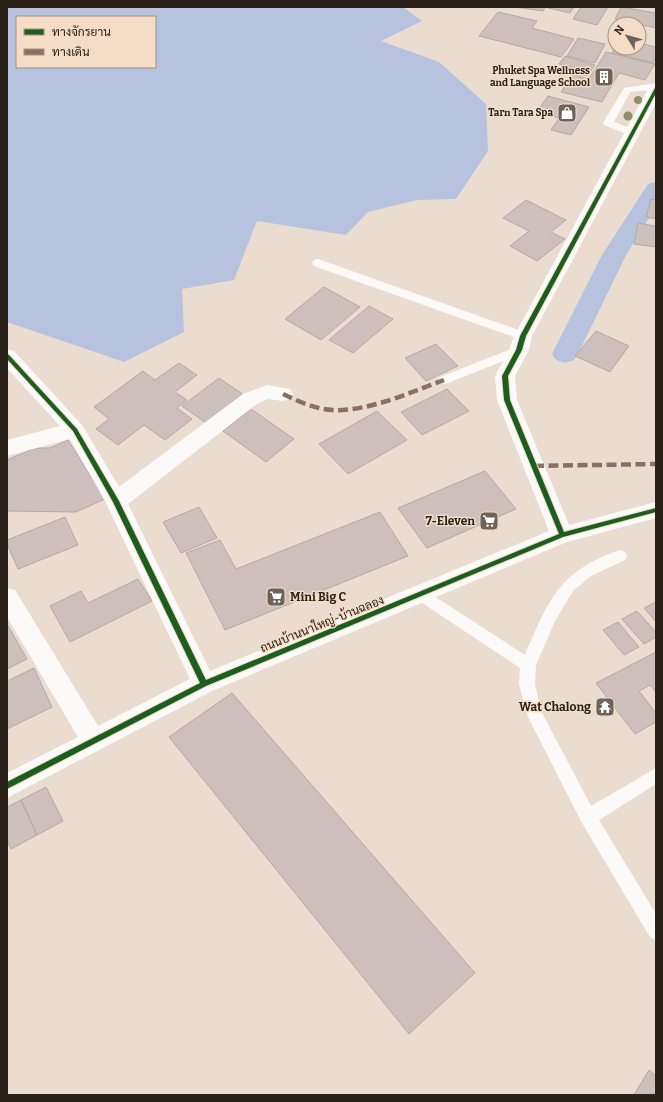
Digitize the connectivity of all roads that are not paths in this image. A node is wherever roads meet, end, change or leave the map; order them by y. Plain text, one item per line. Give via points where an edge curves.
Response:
1 (656, 86) edge
2 (656, 89) edge
3 (633, 133) junction
4 (318, 263) dead end
5 (521, 343) junction
6 (7, 356) edge
7 (444, 380) dead end
8 (283, 394) dead end
9 (75, 430) junction
10 (7, 448) edge
11 (116, 501) junction
12 (656, 510) edge
13 (562, 535) junction
14 (620, 556) dead end
15 (421, 595) junction
16 (7, 597) edge
17 (528, 665) junction
18 (204, 684) junction
19 (94, 740) junction
20 (656, 775) edge
21 (7, 786) edge
22 (588, 817) junction
23 (656, 930) edge

1 - 3 lane via 627,90 608,123
2 - 3 street
3 - 5 street
4 - 5 lane
5 - 7 lane
5 - 13 street via 505,376 507,400
6 - 9 street
8 - 11 street via 267,392 250,400
9 - 10 street
9 - 11 street
11 - 18 street
12 - 13 street, ถนนบ้านนาใหญ่-บ้านฉลอง
13 - 15 street, ถนนบ้านนาใหญ่-บ้านฉลอง
14 - 17 lane via 585,573 561,594
15 - 17 lane
15 - 18 street, ถนนบ้านนาใหญ่-บ้านฉลอง
16 - 19 street
17 - 22 lane via 527,684 533,712
18 - 19 street, ถนนบ้านนาใหญ่-บ้านฉลอง
19 - 21 street, ถนนบ้านนาใหญ่-บ้านฉลอง
20 - 22 lane
22 - 23 lane

